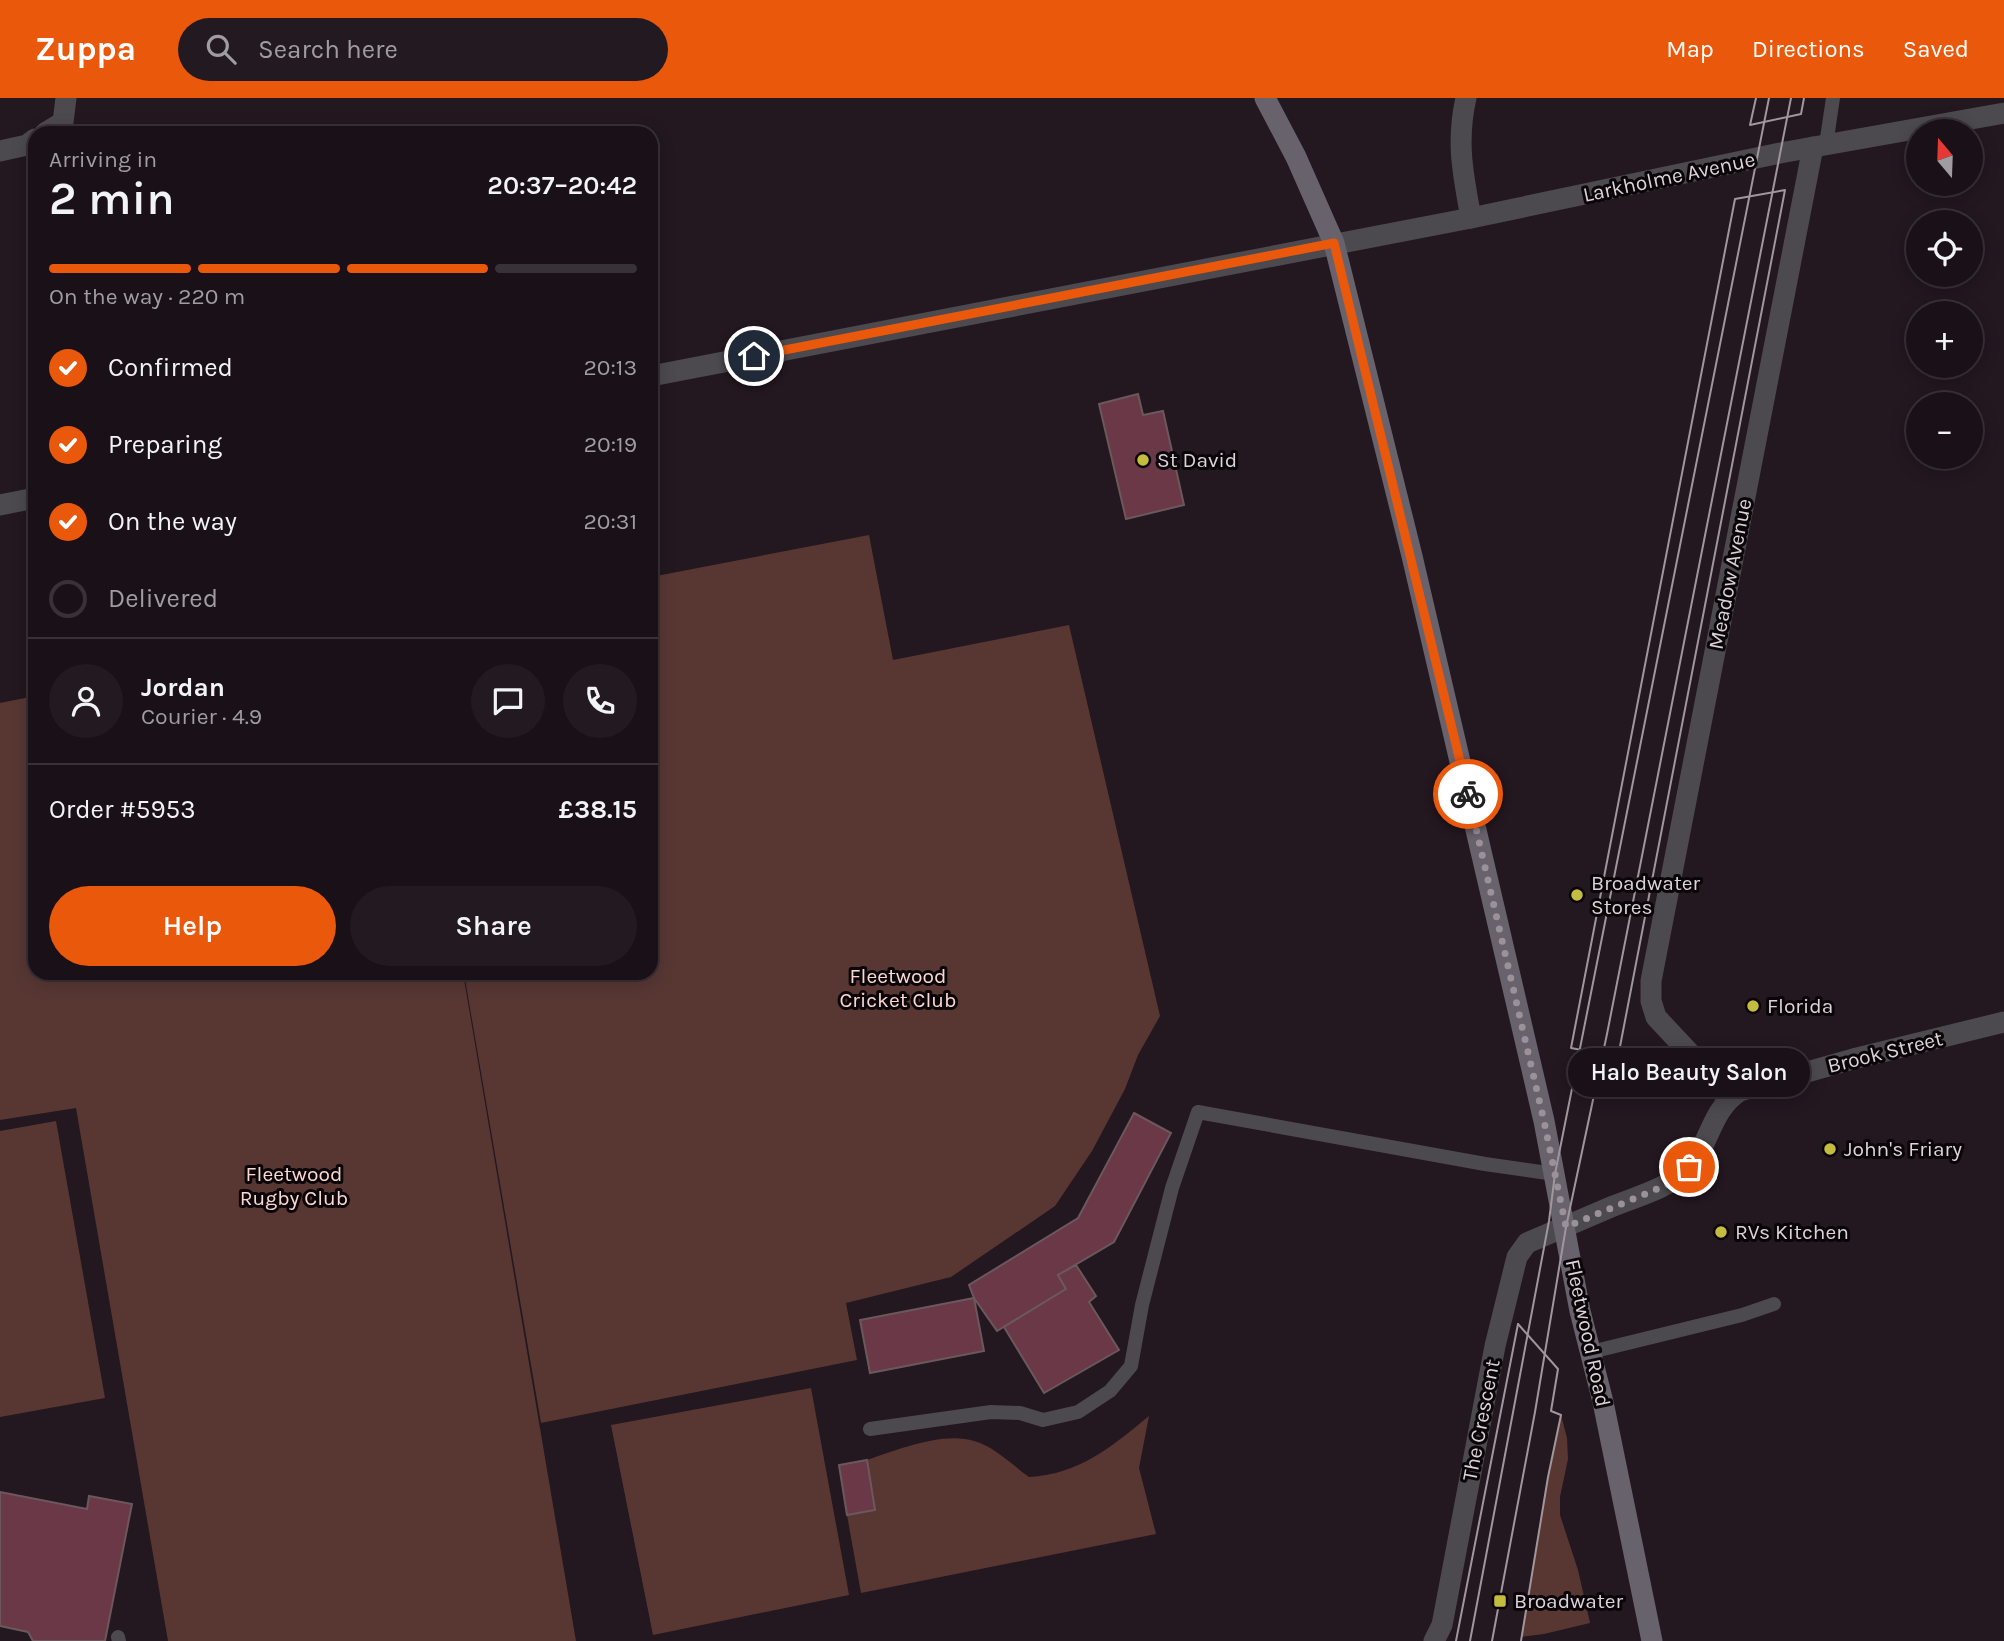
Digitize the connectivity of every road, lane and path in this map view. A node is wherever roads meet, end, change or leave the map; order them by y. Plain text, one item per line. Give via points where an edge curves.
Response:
1 (66, 98) edge
2 (1265, 98) edge
3 (1466, 98) edge
4 (1833, 98) edge
5 (2004, 113) edge
6 (57, 126) edge
7 (28, 144) edge
8 (1819, 146) junction
9 (0, 151) edge
10 (1471, 218) junction
11 (1334, 243) junction
12 (658, 375) edge
13 (28, 499) edge
14 (0, 505) edge
15 (2004, 1022) edge
16 (1727, 1099) junction
17 (1555, 1174) junction
18 (1566, 1227) junction
19 (1774, 1304) dead end
20 (1591, 1352) junction
21 (870, 1429) dead end
22 (1434, 1641) edge
23 (1652, 1641) edge

1 - 6 street via 63,122
2 - 11 street, Fleetwood Road
3 - 10 street via 1460,162
4 - 8 lane
5 - 8 street, Larkholme Avenue
7 - 9 street
8 - 10 street, Larkholme Avenue
8 - 16 street, Meadow Avenue via 1650,1001 1656,1017
10 - 11 street, Larkholme Avenue
11 - 12 street, Larkholme Avenue
11 - 17 street, Fleetwood Road via 1459,753
13 - 14 street
15 - 16 street, Brook Street via 1756,1084
16 - 18 street via 1689,1167 1669,1184
17 - 18 street, Fleetwood Road
17 - 21 lane via 1198,1112 1172,1188 1131,1366 1110,1391 1077,1412 1043,1420 991,1412
18 - 20 street, Fleetwood Road
18 - 22 street, The Crescent via 1527,1243 1517,1257 1495,1346 1442,1625
19 - 20 lane
20 - 23 street, Fleetwood Road

